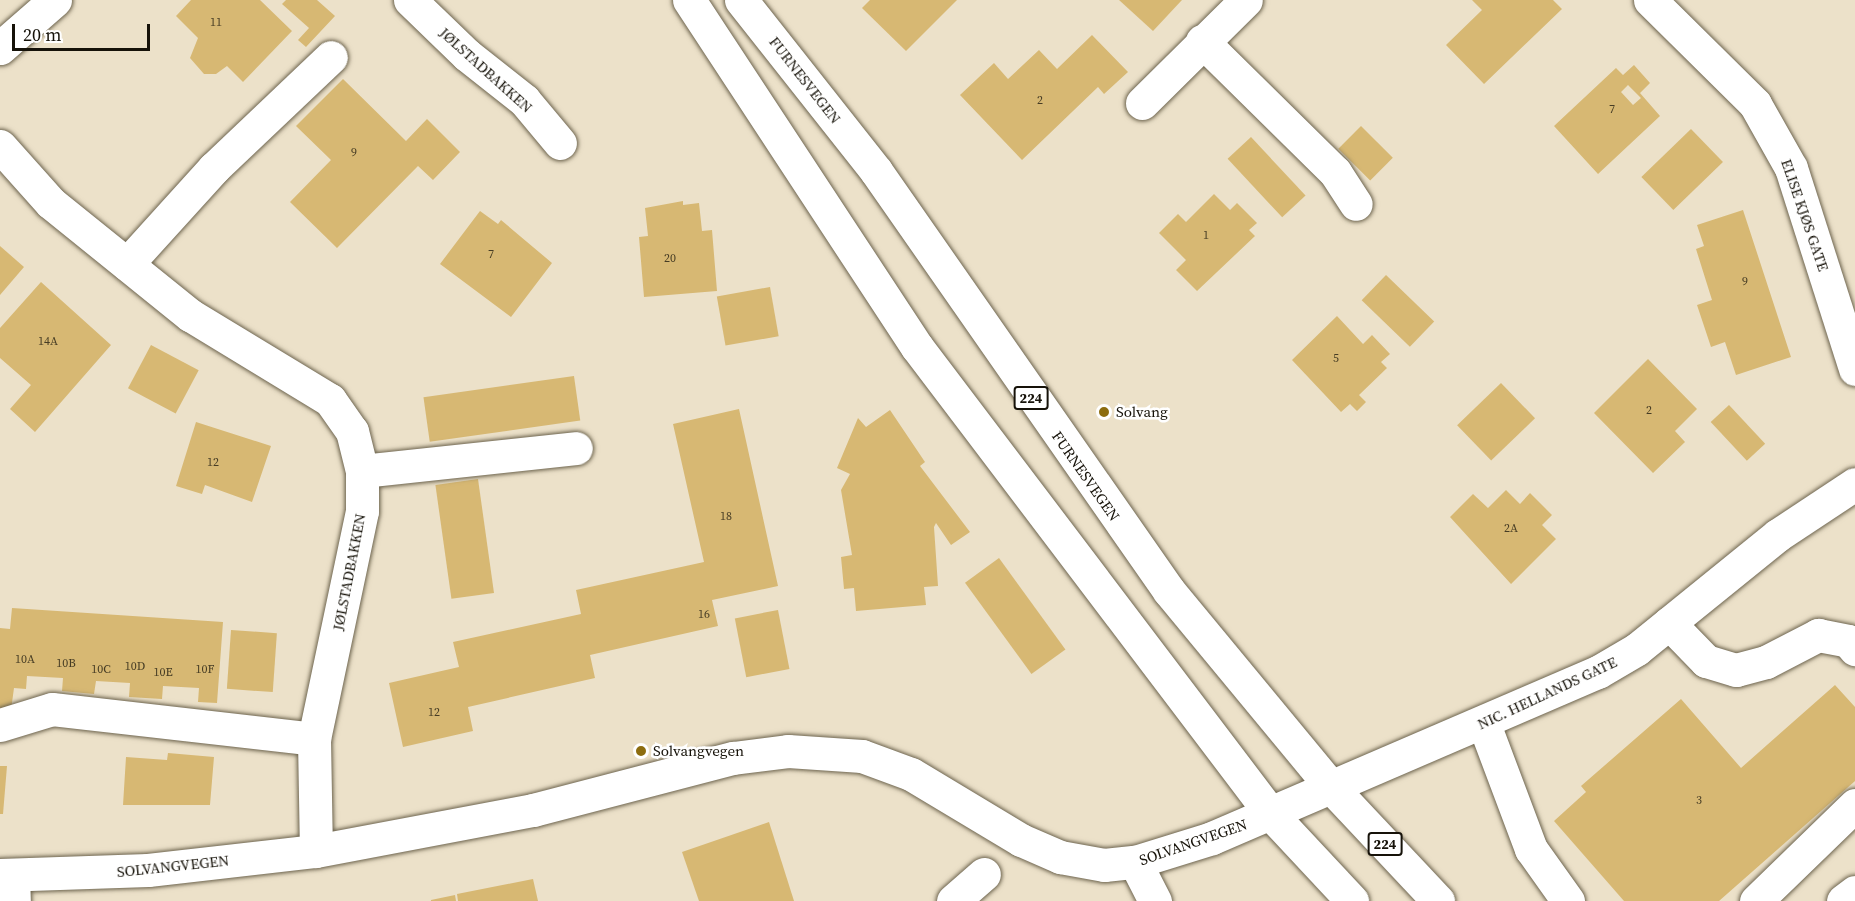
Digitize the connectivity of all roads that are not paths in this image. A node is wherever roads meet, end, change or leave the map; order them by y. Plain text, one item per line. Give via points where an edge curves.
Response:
1 (55, 0) edge
2 (410, 0) edge
3 (689, 0) edge
4 (741, 0) edge
5 (1246, 0) edge
6 (1650, 0) edge
7 (1203, 41) junction
8 (0, 48) edge
9 (331, 57) dead end
10 (1142, 103) dead end
11 (560, 143) dead end
12 (0, 146) edge
13 (1356, 204) dead end
14 (127, 264) junction
15 (1855, 369) edge
16 (576, 448) dead end
17 (362, 471) junction
18 (1855, 484) edge
19 (1668, 623) junction
20 (1855, 649) edge
21 (0, 724) edge
22 (1484, 724) junction
23 (314, 739) junction
24 (1332, 788) junction
25 (1855, 805) edge
26 (1271, 814) junction
27 (316, 851) junction
28 (1135, 862) junction
29 (984, 874) dead end
30 (9, 884) edge
31 (1855, 892) edge
32 (953, 901) edge
33 (1155, 901) edge
34 (1352, 901) edge
35 (1438, 901) edge
36 (1568, 901) edge
37 (1756, 901) edge
38 (1843, 901) edge

1 - 8 main road
2 - 11 main road, JØLSTADBAKKEN via 466,55 524,100
3 - 26 main road via 917,347
4 - 24 main road, FURNESVEGEN / 224 via 876,171 1169,591
5 - 7 main road
6 - 15 main road, ELISE KJØS GATE via 1755,104 1791,168
7 - 10 main road
7 - 13 main road via 1335,172
9 - 14 main road via 214,168
12 - 14 main road, JØLSTADBAKKEN via 51,203
14 - 17 main road, JØLSTADBAKKEN via 190,315 330,400 352,430
16 - 17 main road
17 - 23 main road, JØLSTADBAKKEN via 362,511
18 - 19 main road, NIC. HELLANDS GATE via 1778,535
19 - 20 main road via 1706,661 1736,670 1766,662 1818,635 1848,641
19 - 22 main road, NIC. HELLANDS GATE via 1598,672
21 - 23 main road via 52,709
22 - 24 main road, NIC. HELLANDS GATE
22 - 36 main road via 1531,849
23 - 27 main road, JØLSTADBAKKEN
24 - 26 main road, NIC. HELLANDS GATE
24 - 35 main road, FURNESVEGEN / 224
25 - 37 main road
26 - 28 main road, SOLVANGVEGEN
26 - 34 main road
27 - 28 main road, SOLVANGVEGEN via 533,810 733,758 830,751 911,774 1021,840 1060,857 1104,865
27 - 30 main road, SOLVANGVEGEN
28 - 33 main road
29 - 32 main road
31 - 38 main road

